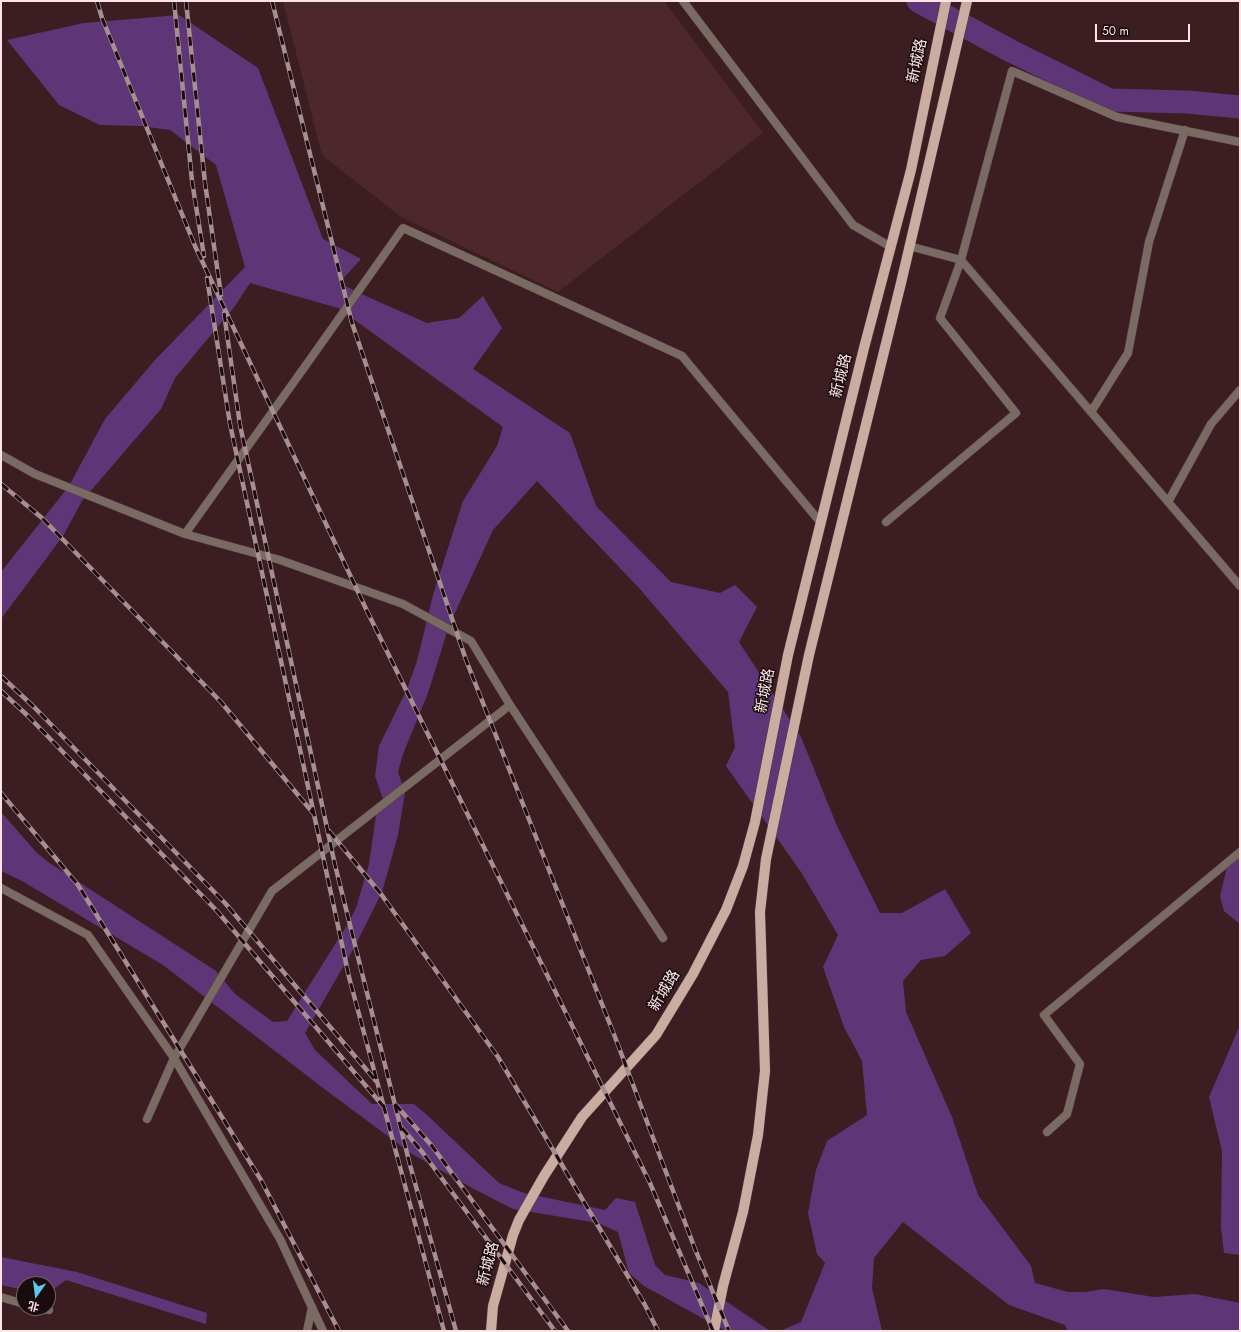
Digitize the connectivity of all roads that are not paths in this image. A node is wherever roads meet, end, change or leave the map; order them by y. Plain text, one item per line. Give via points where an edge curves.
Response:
1 (682, 1) edge
2 (946, 1) edge
3 (967, 1) edge
4 (1185, 130) junction
5 (1240, 142) edge
6 (909, 246) junction
7 (891, 247) junction
8 (961, 260) junction
9 (1239, 392) edge
10 (1091, 412) junction
11 (1, 455) edge
12 (1168, 502) junction
13 (886, 522) dead end
14 (821, 523) junction
15 (185, 534) junction
16 (1240, 586) edge
17 (510, 705) junction
18 (1240, 852) edge
19 (1, 888) edge
20 (663, 938) dead end
21 (174, 1058) junction
22 (147, 1119) dead end
23 (1047, 1132) dead end
24 (1, 1297) edge
25 (16, 1302) edge
26 (312, 1307) junction
27 (307, 1331) edge
28 (323, 1331) edge
29 (491, 1331) edge
30 (714, 1331) edge

1 - 7 street via 853,225
2 - 7 main road, 新城路 via 911,170
3 - 6 main road
4 - 5 street
4 - 8 street via 1117,117 1012,71
4 - 10 street via 1149,242 1128,353
6 - 8 street
6 - 30 main road via 809,655 766,859 760,912 765,1071 758,1135 743,1212
7 - 14 main road, 新城路
8 - 10 street
8 - 13 street via 940,318 1016,413
9 - 12 street via 1211,424
10 - 12 street
11 - 15 street via 35,474
12 - 16 street
14 - 15 street via 682,356 402,228
14 - 29 main road, 新城路 via 788,655 757,812 743,866 726,910 693,974 656,1035 582,1117 519,1220 493,1306
15 - 17 street via 280,560 403,604 471,641
17 - 20 street
17 - 21 street via 272,891
18 - 23 street via 1044,1015 1080,1064 1068,1114
19 - 21 street via 88,935
21 - 22 street
21 - 26 street via 280,1239
24 - 25 street
26 - 27 street
26 - 28 street

